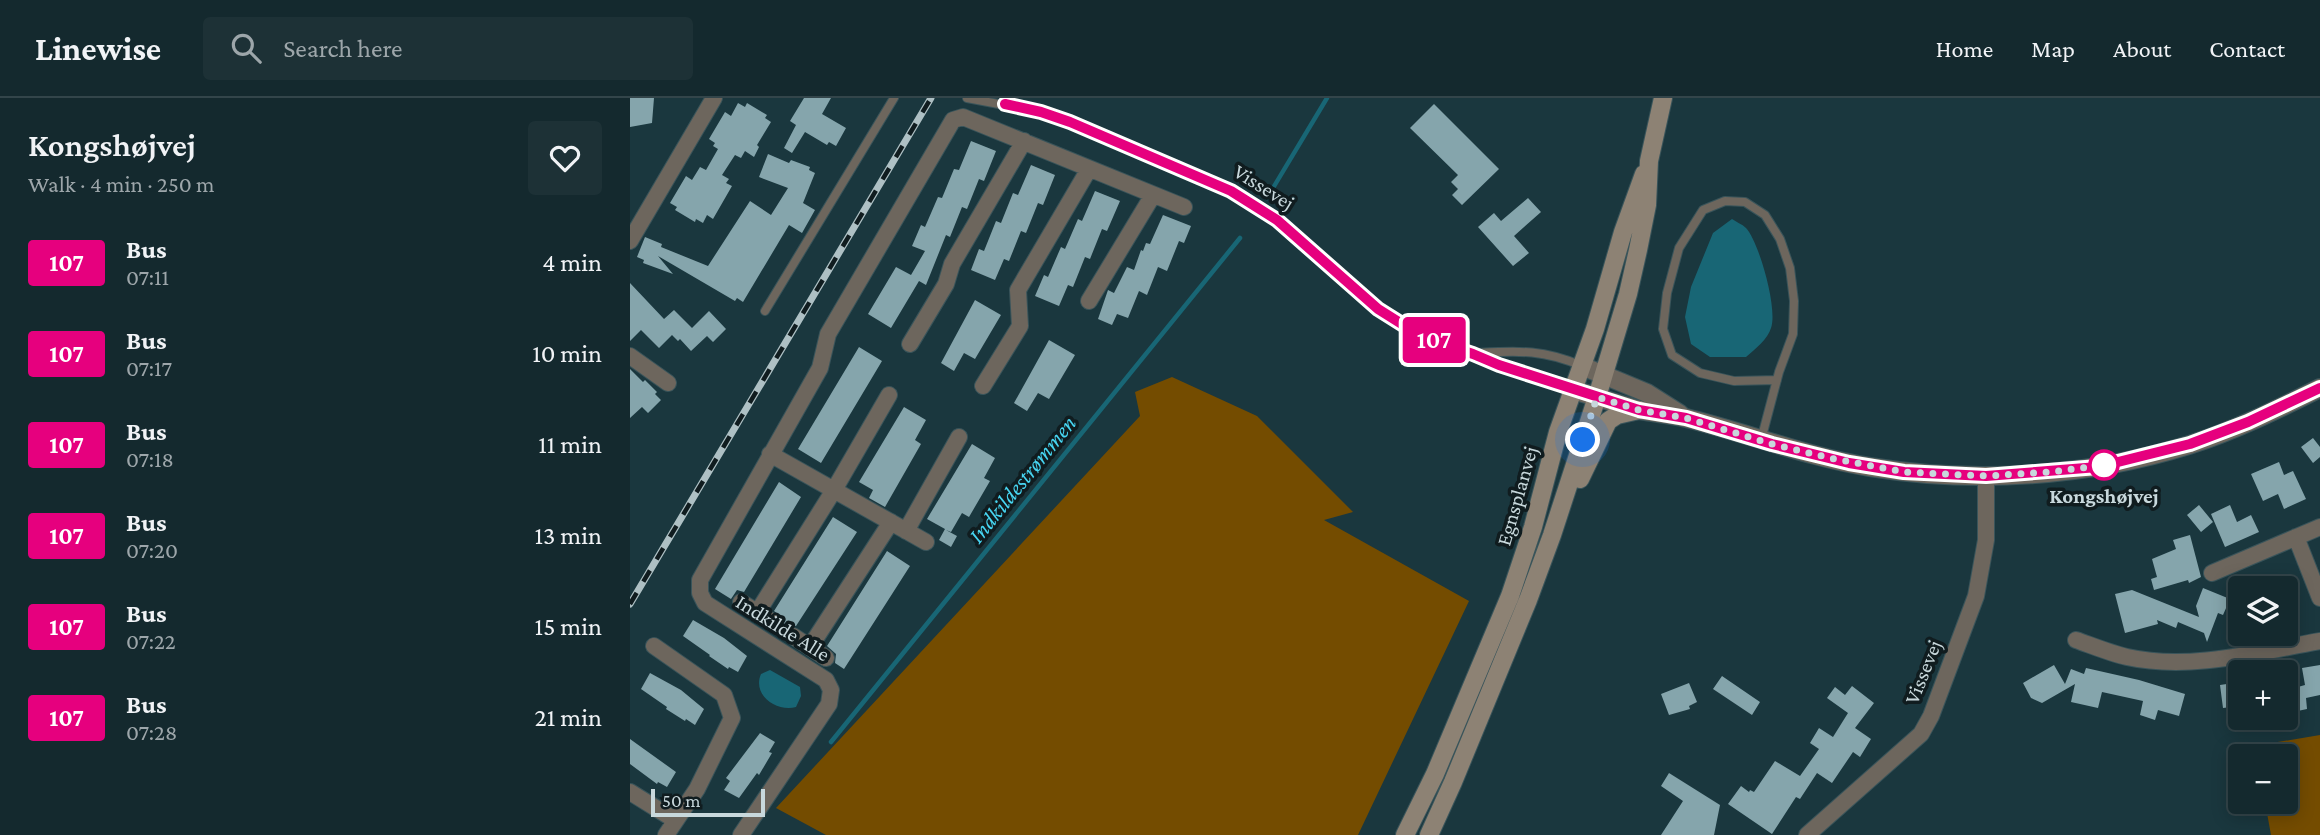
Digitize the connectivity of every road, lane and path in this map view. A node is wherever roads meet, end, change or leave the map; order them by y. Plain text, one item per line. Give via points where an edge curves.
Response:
1 (714, 98) edge
2 (894, 98) edge
3 (967, 98) edge
4 (1663, 98) edge
5 (1024, 141) junction
6 (1650, 161) junction
7 (1089, 169) junction
8 (1153, 195) junction
9 (1184, 207) dead end
10 (630, 241) edge
11 (1089, 301) dead end
12 (765, 311) dead end
13 (910, 344) dead end
14 (1473, 354) junction
15 (630, 356) edge
16 (1593, 370) junction
17 (1777, 380) junction
18 (668, 383) dead end
19 (983, 386) dead end
20 (2320, 388) edge
21 (1573, 390) junction
22 (889, 395) dead end
23 (1597, 397) junction
24 (1639, 410) junction
25 (1686, 418) junction
26 (958, 437) dead end
27 (1761, 440) junction
28 (770, 454) junction
29 (1986, 476) junction
30 (834, 490) junction
31 (891, 522) junction
32 (2320, 527) edge
33 (906, 531) junction
34 (1552, 535) junction
35 (2296, 537) junction
36 (926, 542) dead end
37 (2212, 573) dead end
38 (2320, 598) edge
39 (741, 602) dead end
40 (757, 613) junction
41 (774, 623) dead end
42 (793, 636) dead end
43 (2076, 640) dead end
44 (2320, 640) edge
45 (654, 646) dead end
46 (810, 647) junction
47 (826, 658) dead end
48 (630, 792) edge
49 (675, 820) junction
50 (666, 835) edge
51 (741, 835) edge
52 (1405, 835) edge
53 (1429, 835) edge
54 (1807, 835) edge

1 - 10 street
2 - 12 lane
3 - 14 lane, Vissevej via 1070,122 1231,191 1277,220 1378,309 1413,331
4 - 6 main road, Egnsplanvej
5 - 7 street, Indkilde Alle
5 - 13 street
5 - 28 street, Indkilde Alle via 963,117 953,120 828,334 820,368
6 - 16 main road, Egnsplanvej via 1623,232
6 - 16 main road, Egnsplanvej via 1638,250
7 - 8 street, Indkilde Alle
7 - 19 street via 1018,290 1020,326
8 - 9 street, Indkilde Alle
8 - 11 street
14 - 16 lane, Vissevej via 1545,353
14 - 21 lane, Vissevej
15 - 18 street
16 - 21 main road, Egnsplanvej
16 - 23 main road, Egnsplanvej
16 - 25 street, Vissevej via 1647,393
17 - 17 lane via 1793,334 1790,268 1765,215 1745,202 1725,201 1703,210 1679,248 1663,330 1672,355 1700,373 1734,381
17 - 27 lane
20 - 29 street, Vissevej via 2248,422 2168,450 2098,467
21 - 23 street, Vissevej
21 - 52 main road, Egnsplanvej via 1510,596
22 - 30 street, Indkilde Alle
23 - 24 street, Vissevej
23 - 34 main road, Egnsplanvej
24 - 25 street, Vissevej
24 - 34 main road via 1617,415 1602,429
25 - 27 street, Vissevej
26 - 33 street
27 - 29 street, Vissevej via 1868,467
28 - 30 street
28 - 51 street, Indkilde Alle via 699,580 700,593 705,603 826,680 831,690 829,704
29 - 54 street, Vissevej via 1986,540 1976,596 1931,716 1921,734
30 - 31 street
30 - 40 street, Indkilde Alle
31 - 33 street
31 - 46 street, Indkilde Alle
32 - 35 street
33 - 36 street
34 - 53 main road, Egnsplanvej
35 - 37 street
35 - 38 street
39 - 40 street, Indkilde Alle
40 - 41 street, Indkilde Alle
42 - 46 street, Indkilde Alle
43 - 44 street via 2129,657 2180,662
45 - 49 street via 724,695 732,718 697,789
46 - 47 street, Indkilde Alle
48 - 49 street
49 - 50 street

